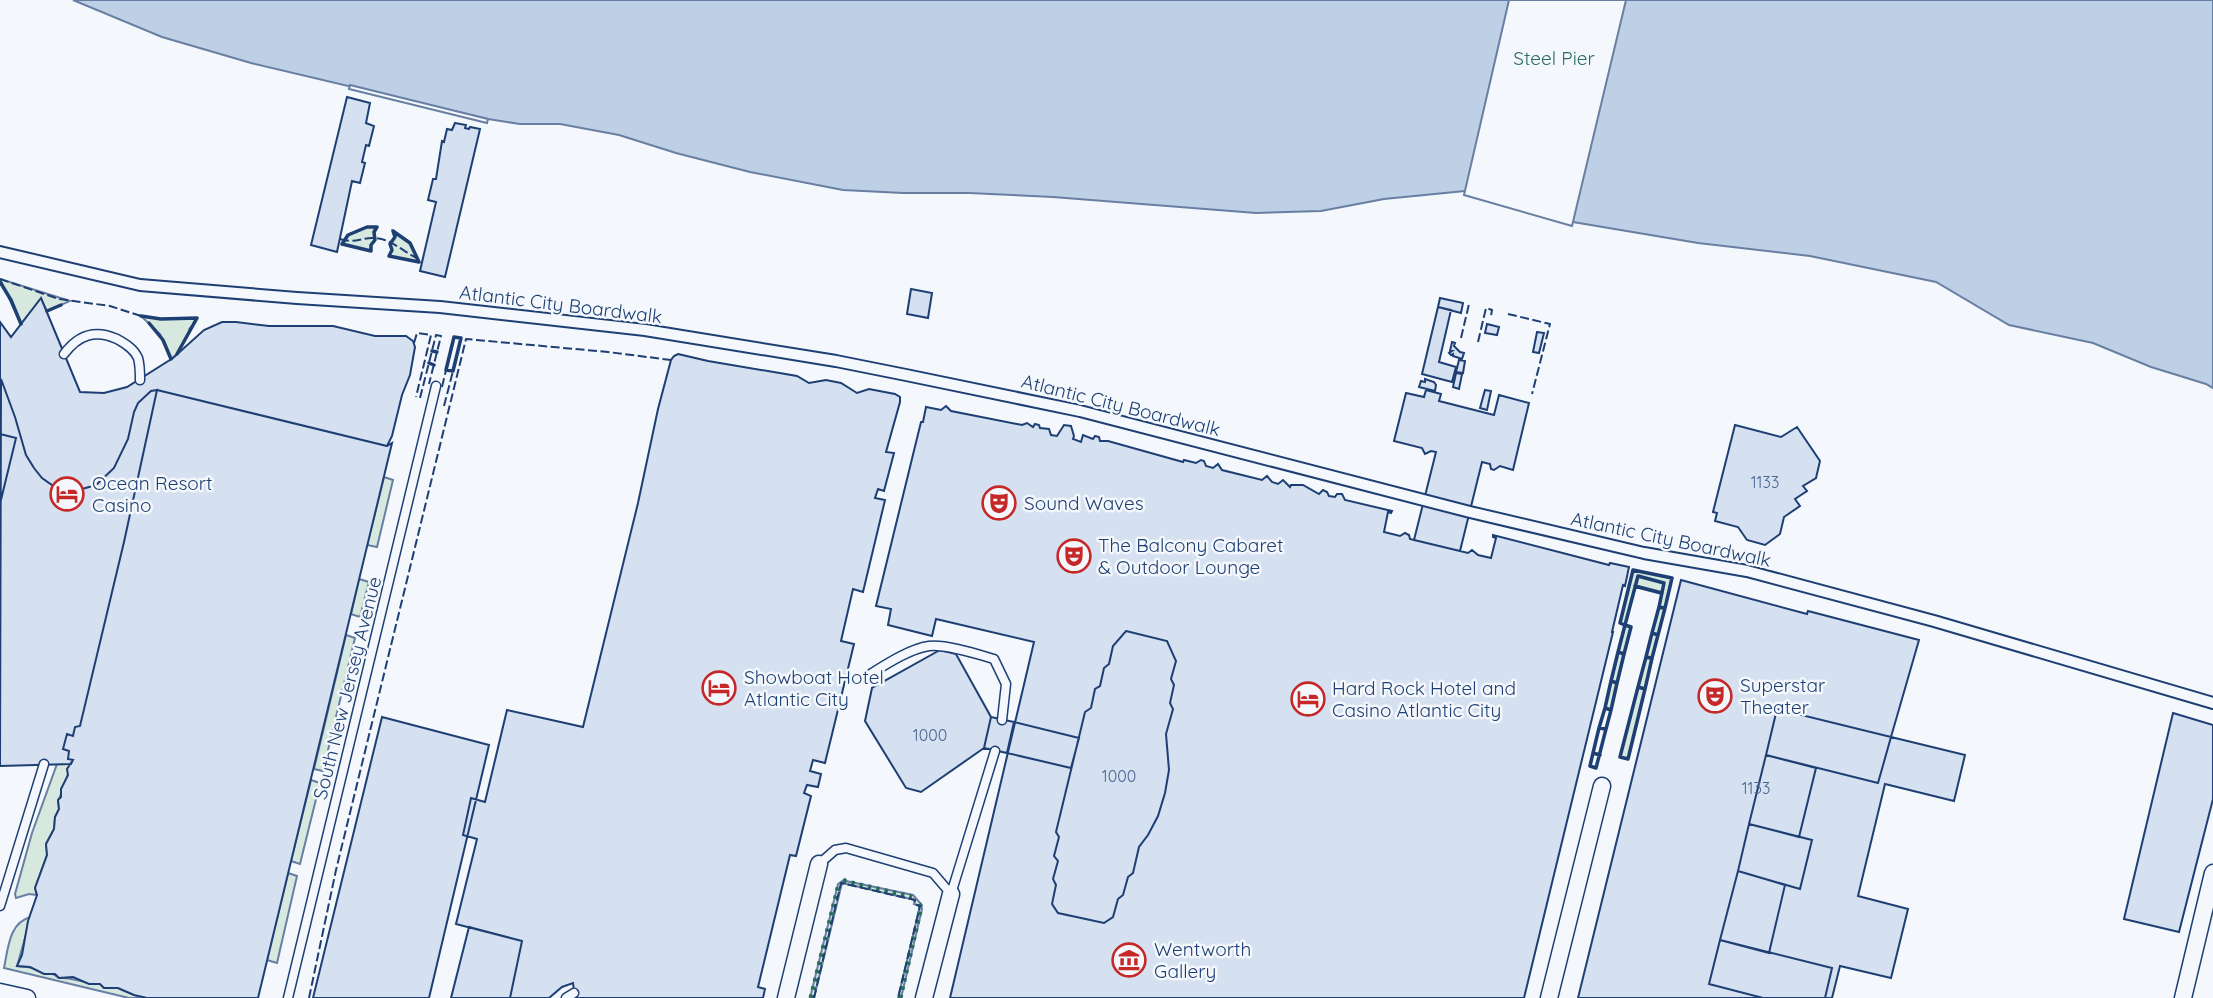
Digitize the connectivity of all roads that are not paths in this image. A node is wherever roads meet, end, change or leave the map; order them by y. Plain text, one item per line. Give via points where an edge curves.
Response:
1 (0, 252) edge
2 (64, 354) dead end
3 (140, 380) dead end
4 (436, 386) dead end
5 (864, 678) dead end
6 (2213, 703) edge
7 (1002, 719) dead end
8 (995, 751) dead end
9 (44, 764) dead end
10 (1602, 786) dead end
11 (819, 864) joint
12 (2213, 873) edge
13 (951, 894) junction
14 (0, 906) edge
15 (0, 992) edge
16 (27, 998) edge
17 (288, 998) edge
18 (786, 998) edge
19 (924, 998) edge
20 (1549, 998) edge
21 (2183, 998) edge

1 - 6 street, Atlantic City Boardwalk via 140,285 440,307 645,330 911,376 1080,411 1630,550 1747,571
2 - 3 lane via 83,337 109,336 136,354
4 - 17 lane, South New Jersey Avenue
5 - 7 lane via 929,646 971,652 994,659 1006,684
8 - 13 lane
9 - 14 lane
10 - 20 street
11 - 13 lane via 835,850 846,848 933,873
11 - 18 street
12 - 21 street
13 - 19 street
15 - 16 street

